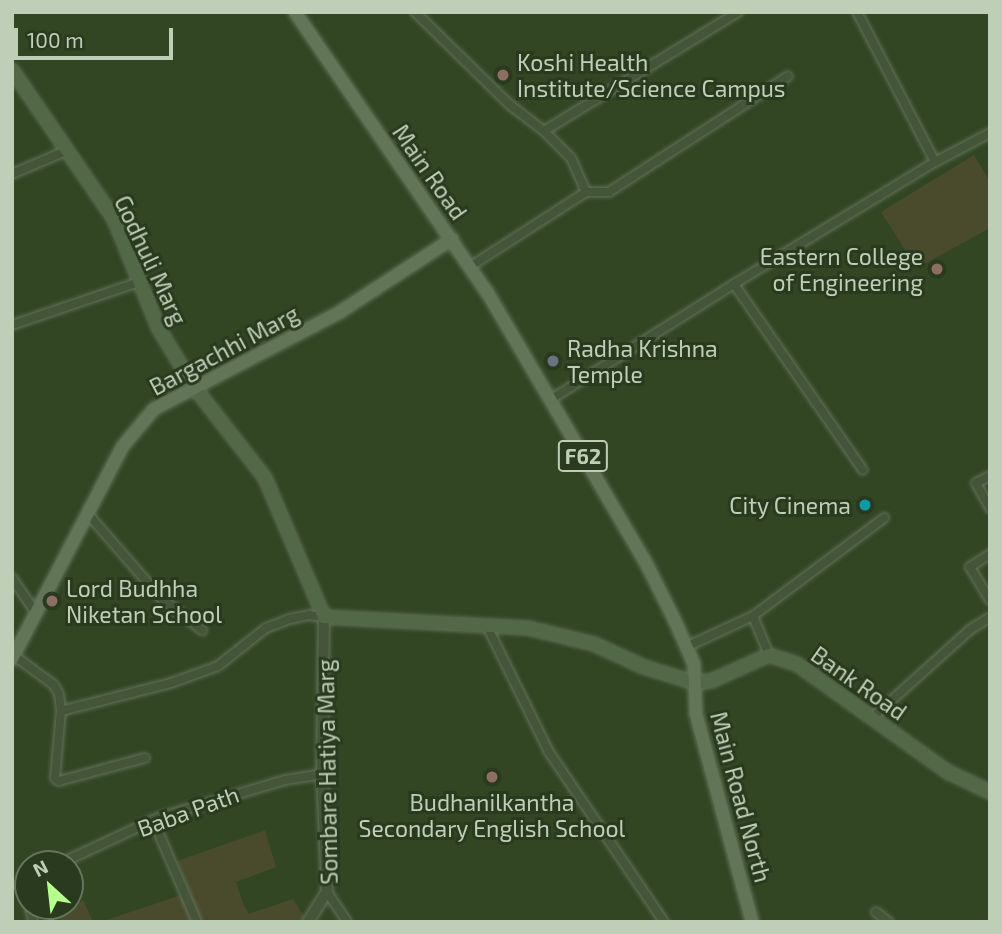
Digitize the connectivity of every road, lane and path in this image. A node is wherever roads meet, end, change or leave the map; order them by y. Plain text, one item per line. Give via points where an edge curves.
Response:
1 (295, 12) edge
2 (303, 12) edge
3 (415, 12) edge
4 (738, 12) edge
5 (857, 12) edge
6 (12, 70) edge
7 (788, 76) dead end
8 (544, 131) junction
9 (990, 133) edge
10 (68, 150) junction
11 (935, 162) junction
12 (12, 174) edge
13 (586, 192) junction
14 (452, 239) junction
15 (471, 266) junction
16 (139, 282) junction
17 (734, 284) junction
18 (12, 325) edge
19 (194, 387) junction
20 (550, 400) junction
21 (863, 470) dead end
22 (990, 476) edge
23 (990, 508) edge
24 (88, 513) junction
25 (884, 518) dead end
26 (990, 554) edge
27 (12, 578) edge
28 (990, 600) edge
29 (36, 613) junction
30 (753, 615) junction
31 (324, 617) junction
32 (990, 617) edge
33 (486, 624) junction
34 (202, 630) dead end
35 (686, 647) junction
36 (769, 655) junction
37 (14, 658) edge
38 (695, 683) junction
39 (61, 711) junction
40 (872, 718) junction
41 (145, 758) dead end
42 (322, 774) junction
43 (990, 792) edge
44 (153, 820) junction
45 (84, 853) edge
46 (327, 892) junction
47 (876, 912) dead end
48 (197, 922) edge
49 (308, 922) edge
50 (348, 922) edge
51 (664, 922) edge
52 (752, 922) edge
53 (888, 922) edge

1 - 14 main road, Main Road / F62
2 - 14 main road, Main Road / F62 via 442,215
3 - 8 street via 510,105
4 - 8 street
5 - 11 street
6 - 10 main road, Godhuli Marg
7 - 13 street via 609,192
8 - 13 street via 571,158
9 - 11 street
10 - 12 street
10 - 16 main road, Godhuli Marg via 114,219
11 - 17 street
13 - 15 street
14 - 15 main road, F62
14 - 19 main road, Bargachhi Marg via 340,312
15 - 20 main road, F62
16 - 18 street
16 - 19 main road, Godhuli Marg via 159,329
17 - 20 street
17 - 21 street
19 - 24 main road, Bargachhi Marg via 154,409 122,446
19 - 31 main road, Godhuli Marg via 265,478
20 - 35 main road, F62 via 647,565
22 - 23 street via 976,483
24 - 29 main road, Bargachhi Marg
24 - 34 street via 162,599
25 - 30 street
26 - 28 street via 970,567
27 - 29 street
29 - 37 main road, Bargachhi Marg
30 - 35 street
30 - 36 street
31 - 33 main road
31 - 39 street via 309,615 266,628 218,666 171,683
31 - 42 street, Sombare Hatiya Marg
32 - 40 street
33 - 38 main road via 528,628 594,644
33 - 51 street via 549,752
35 - 38 main road, F62 via 694,664
36 - 38 main road via 711,681
36 - 40 main road, Bank Road via 797,664
37 - 39 street via 54,685
38 - 52 main road, Main Road North / F62 via 696,714
39 - 41 street via 54,774 59,781
40 - 43 main road, Bank Road via 948,772
42 - 44 street, Baba Path via 239,792
42 - 46 street, Sombare Hatiya Marg
44 - 45 street, Baba Path
44 - 48 street
46 - 49 street
46 - 50 street, Sombare Hatiya Marg
47 - 53 street

